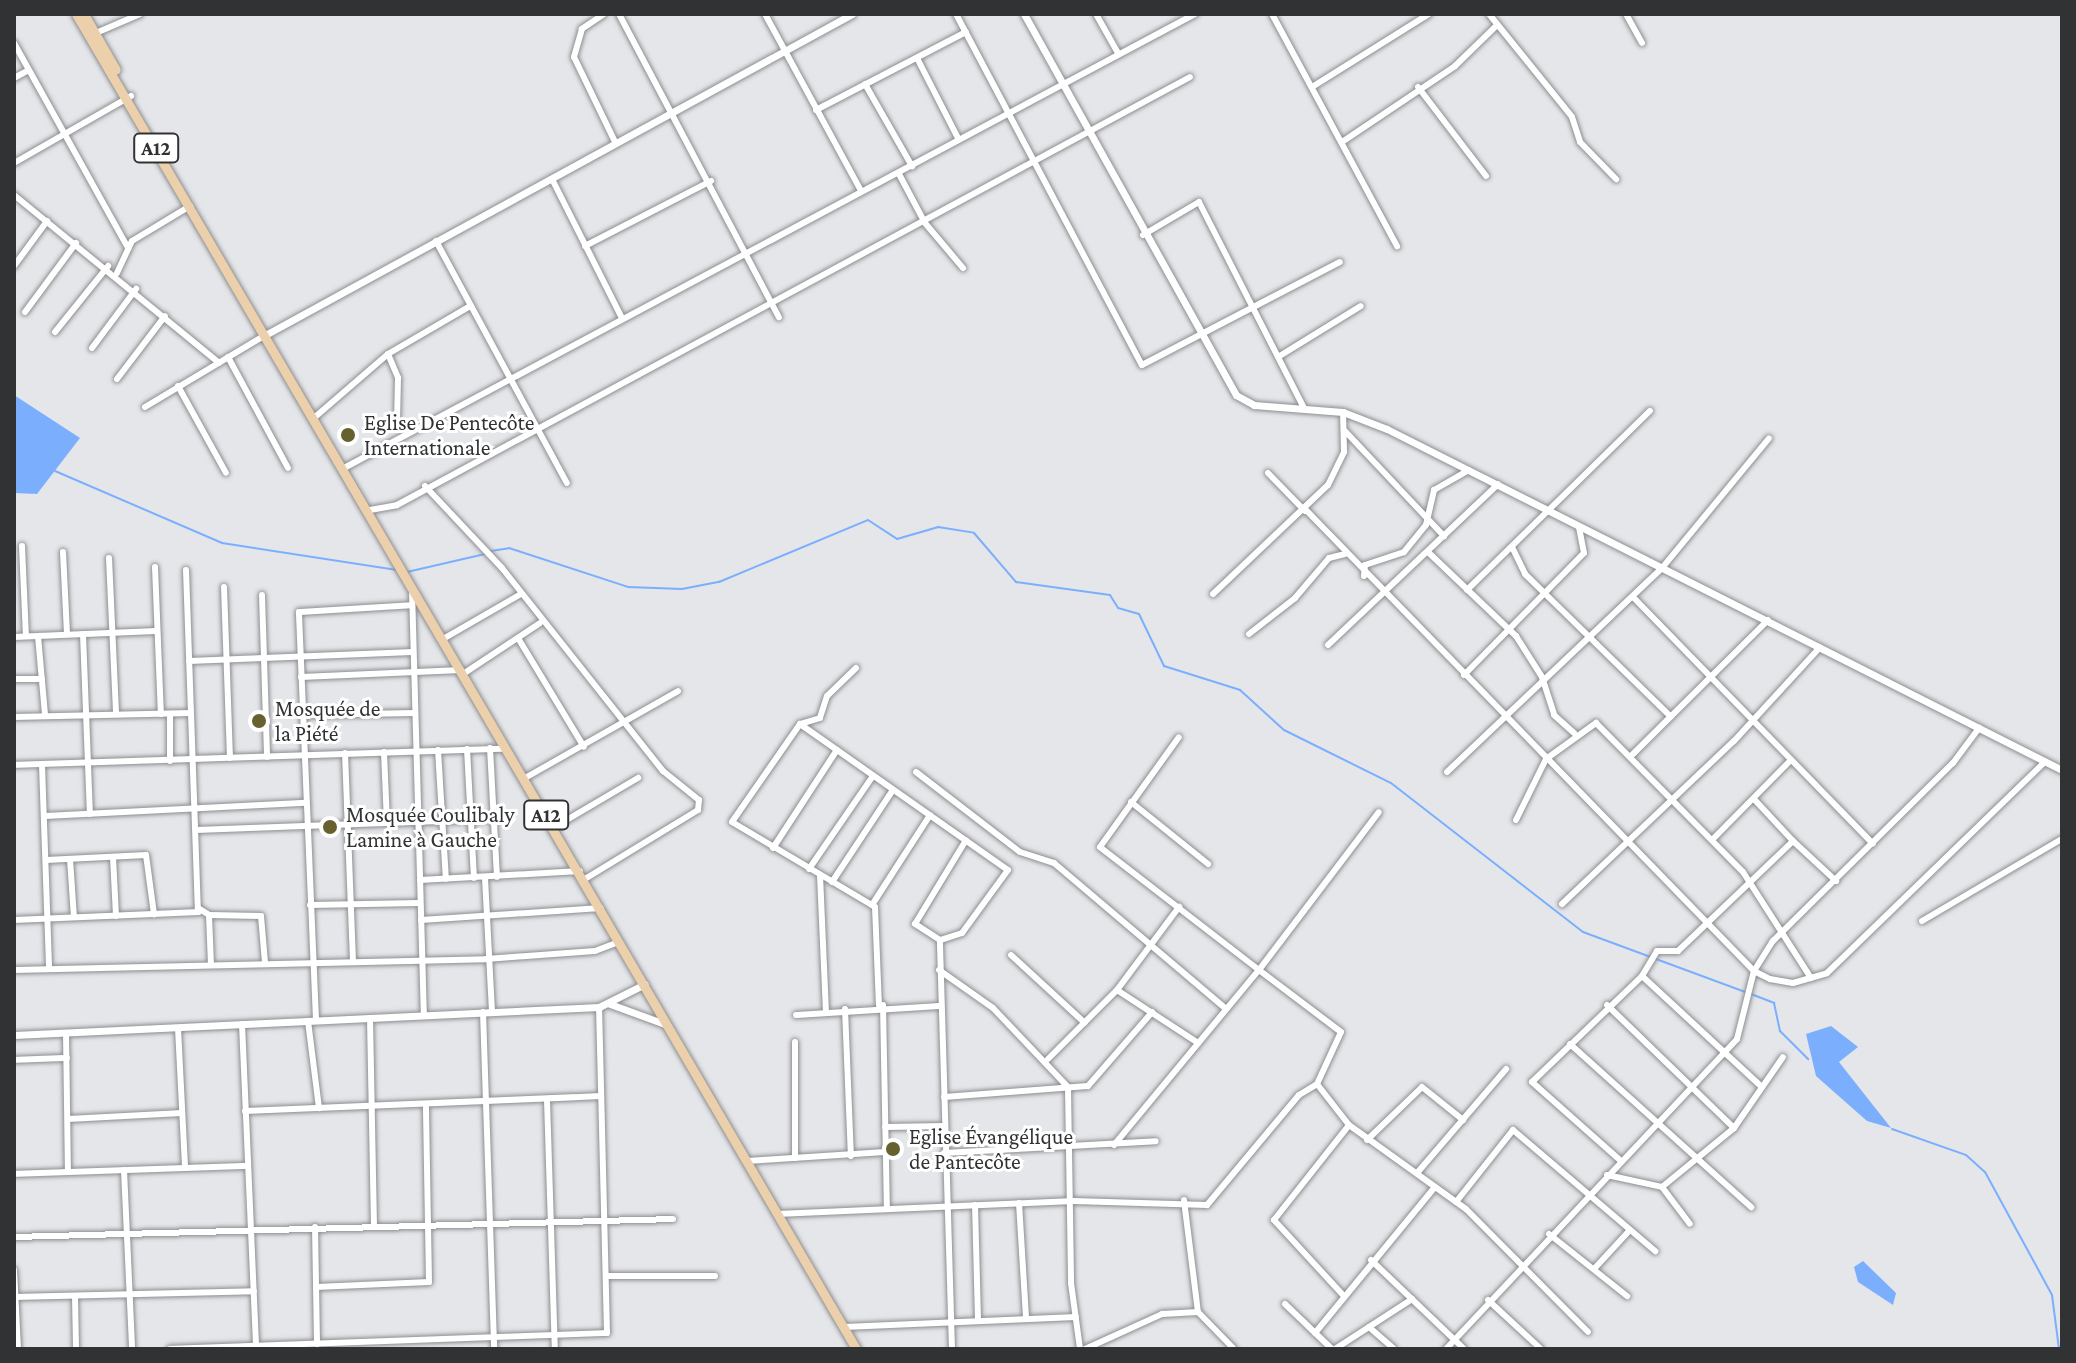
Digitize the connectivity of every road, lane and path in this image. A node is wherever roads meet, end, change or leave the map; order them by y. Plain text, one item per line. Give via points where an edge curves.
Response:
1 (76, 14) edge
2 (84, 14) edge
3 (140, 14) edge
4 (604, 14) edge
5 (619, 14) edge
6 (765, 14) edge
7 (852, 14) edge
8 (956, 14) edge
9 (1024, 14) edge
10 (1108, 14) edge
11 (1195, 14) edge
12 (1272, 14) edge
13 (1429, 14) edge
14 (1489, 14) edge
15 (1626, 14) edge
16 (1098, 16) edge
17 (1497, 25) junction
18 (966, 32) junction
19 (96, 33) junction
20 (14, 43) edge
21 (1642, 43) dead end
22 (783, 52) junction
23 (1118, 53) junction
24 (917, 58) junction
25 (27, 71) junction
26 (1190, 77) dead end
27 (14, 78) edge
28 (1060, 81) junction
29 (865, 84) junction
30 (1312, 87) junction
31 (1418, 87) junction
32 (129, 97) junction
33 (816, 110) junction
34 (671, 113) junction
35 (1006, 114) junction
36 (1088, 132) junction
37 (65, 136) junction
38 (959, 140) junction
39 (615, 142) junction
40 (1342, 142) junction
41 (14, 163) edge
42 (1031, 163) junction
43 (912, 166) junction
44 (899, 174) junction
45 (1486, 176) dead end
46 (552, 179) junction
47 (1616, 179) dead end
48 (711, 181) junction
49 (861, 191) junction
50 (16, 199) edge
51 (190, 206) junction
52 (47, 221) junction
53 (925, 223) junction
54 (1143, 235) junction
55 (436, 241) junction
56 (76, 243) junction
57 (585, 246) junction
58 (1397, 246) dead end
59 (128, 248) junction
60 (745, 248) junction
61 (1340, 262) dead end
62 (14, 266) edge
63 (108, 266) junction
64 (963, 268) dead end
65 (117, 273) junction
66 (236, 282) junction
67 (136, 289) junction
68 (772, 302) junction
69 (470, 306) junction
70 (1361, 306) dead end
71 (1253, 309) junction
72 (25, 312) dead end
73 (165, 316) junction
74 (779, 317) dead end
75 (622, 318) junction
76 (55, 332) dead end
77 (267, 334) junction
78 (1199, 338) junction
79 (92, 348) dead end
80 (388, 354) junction
81 (228, 357) junction
82 (1278, 357) junction
83 (219, 363) junction
84 (509, 376) junction
85 (117, 379) dead end
86 (178, 386) junction
87 (145, 407) dead end
88 (1305, 410) junction
89 (1650, 411) dead end
90 (1343, 412) junction
91 (315, 417) junction
92 (397, 421) dead end
93 (536, 425) junction
94 (1344, 430) junction
95 (1769, 438) dead end
96 (288, 468) dead end
97 (344, 468) junction
98 (1469, 470) junction
99 (226, 473) dead end
100 (1268, 473) dead end
101 (567, 483) dead end
102 (1498, 484) junction
103 (425, 486) junction
104 (370, 510) junction
105 (1306, 510) junction
106 (1549, 510) junction
107 (1427, 517) junction
108 (1574, 523) junction
109 (1444, 536) junction
110 (22, 546) dead end
111 (1513, 549) junction
112 (63, 552) dead end
113 (1428, 552) junction
114 (1345, 554) junction
115 (109, 558) dead end
116 (155, 567) dead end
117 (1662, 568) junction
118 (186, 570) dead end
119 (1364, 576) junction
120 (224, 587) dead end
121 (412, 587) junction
122 (1467, 590) junction
123 (1383, 593) junction
124 (521, 594) junction
125 (1213, 594) dead end
126 (1547, 594) junction
127 (262, 595) dead end
128 (1633, 597) junction
129 (412, 605) junction
130 (1768, 620) junction
131 (540, 623) junction
132 (1508, 630) junction
133 (156, 631) junction
134 (113, 632) junction
135 (67, 634) junction
136 (83, 634) junction
137 (1249, 634) dead end
138 (1591, 634) junction
139 (26, 636) junction
140 (38, 636) junction
141 (14, 637) edge
142 (518, 638) junction
143 (443, 639) junction
144 (1328, 645) dead end
145 (1820, 647) junction
146 (413, 652) junction
147 (300, 657) junction
148 (263, 658) junction
149 (226, 660) junction
150 (189, 661) junction
151 (856, 668) dead end
152 (462, 672) junction
153 (413, 673) junction
154 (1464, 675) junction
155 (301, 677) junction
156 (1542, 677) junction
157 (14, 679) edge
158 (42, 679) junction
159 (1708, 681) junction
160 (678, 691) dead end
161 (191, 713) junction
162 (415, 713) junction
163 (116, 714) junction
164 (161, 714) junction
165 (170, 714) junction
166 (45, 715) junction
167 (86, 715) junction
168 (302, 715) junction
169 (1505, 716) junction
170 (1751, 716) junction
171 (14, 717) edge
172 (1671, 717) junction
173 (623, 723) junction
174 (800, 724) junction
175 (1979, 728) junction
176 (1574, 733) junction
177 (1179, 737) dead end
178 (584, 747) junction
179 (490, 748) junction
180 (467, 749) junction
181 (438, 750) junction
182 (509, 750) junction
183 (837, 750) junction
184 (384, 752) junction
185 (415, 752) junction
186 (345, 753) junction
187 (304, 754) junction
188 (1631, 756) junction
189 (267, 757) junction
190 (230, 758) junction
191 (1546, 759) junction
192 (193, 760) junction
193 (1791, 760) junction
194 (170, 761) junction
195 (2045, 762) junction
196 (89, 763) junction
197 (14, 765) edge
198 (42, 765) junction
199 (2062, 770) edge
200 (916, 772) dead end
201 (1447, 772) dead end
202 (873, 776) junction
203 (525, 778) junction
204 (638, 778) dead end
205 (893, 790) junction
206 (1673, 799) junction
207 (1754, 799) junction
208 (1131, 802) junction
209 (306, 803) junction
210 (196, 808) junction
211 (1379, 812) dead end
212 (90, 814) junction
213 (930, 815) junction
214 (45, 816) junction
215 (493, 819) junction
216 (470, 820) junction
217 (1516, 820) dead end
218 (441, 821) junction
219 (418, 822) junction
220 (387, 823) junction
221 (348, 824) junction
222 (307, 826) junction
223 (553, 828) junction
224 (196, 830) junction
225 (1628, 839) junction
226 (2062, 839) edge
227 (966, 840) junction
228 (1712, 840) junction
229 (1793, 841) junction
230 (1873, 844) junction
231 (773, 848) junction
232 (113, 857) junction
233 (70, 859) junction
234 (46, 860) junction
235 (1208, 864) dead end
236 (809, 869) junction
237 (582, 875) junction
238 (820, 875) junction
239 (497, 877) junction
240 (474, 878) junction
241 (485, 878) junction
242 (446, 879) junction
243 (420, 880) junction
244 (1836, 881) junction
245 (832, 882) junction
246 (1749, 883) junction
247 (420, 903) junction
248 (351, 904) junction
249 (1562, 904) dead end
250 (310, 905) junction
251 (872, 905) junction
252 (1179, 907) junction
253 (601, 908) junction
254 (199, 912) junction
255 (154, 914) junction
256 (209, 915) junction
257 (116, 916) junction
258 (74, 917) junction
259 (486, 917) junction
260 (48, 918) junction
261 (14, 920) edge
262 (421, 920) junction
263 (1922, 921) dead end
264 (1709, 922) junction
265 (1785, 934) junction
266 (621, 940) junction
267 (940, 940) junction
268 (1147, 941) junction
269 (1011, 955) dead end
270 (422, 959) junction
271 (486, 959) junction
272 (353, 961) junction
273 (313, 962) junction
274 (265, 963) junction
275 (211, 965) junction
276 (49, 969) junction
277 (14, 970) edge
278 (939, 970) junction
279 (1259, 970) junction
280 (1754, 971) junction
281 (1642, 976) junction
282 (1811, 978) junction
283 (646, 983) junction
284 (1117, 990) junction
285 (603, 1005) junction
286 (881, 1005) junction
287 (1607, 1005) junction
288 (940, 1006) junction
289 (1225, 1008) junction
290 (845, 1009) junction
291 (492, 1011) junction
292 (826, 1011) junction
293 (483, 1012) junction
294 (1152, 1012) junction
295 (796, 1015) dead end
296 (424, 1016) junction
297 (370, 1018) junction
298 (312, 1021) junction
299 (1085, 1023) junction
300 (242, 1024) junction
301 (178, 1028) junction
302 (673, 1031) junction
303 (66, 1033) junction
304 (14, 1035) edge
305 (795, 1042) dead end
306 (1198, 1043) junction
307 (1570, 1044) junction
308 (1725, 1051) junction
309 (1783, 1057) dead end
310 (67, 1058) junction
311 (1048, 1059) junction
312 (14, 1060) edge
313 (1506, 1069) dead end
314 (1317, 1084) junction
315 (1068, 1087) junction
316 (1691, 1087) junction
317 (1762, 1087) junction
318 (601, 1096) junction
319 (944, 1097) junction
320 (547, 1100) junction
321 (486, 1102) junction
322 (426, 1106) junction
323 (371, 1107) junction
324 (319, 1108) junction
325 (245, 1111) junction
326 (182, 1113) junction
327 (68, 1119) junction
328 (1463, 1120) junction
329 (1657, 1123) junction
330 (1349, 1125) junction
331 (944, 1126) junction
332 (885, 1127) junction
333 (1734, 1128) junction
334 (1367, 1140) junction
335 (1156, 1141) dead end
336 (1114, 1145) junction
337 (1072, 1146) junction
338 (885, 1152) junction
339 (944, 1153) junction
340 (851, 1156) junction
341 (795, 1158) junction
342 (1699, 1160) junction
343 (747, 1161) junction
344 (1621, 1161) junction
345 (247, 1166) junction
346 (185, 1168) junction
347 (124, 1170) junction
348 (68, 1172) junction
349 (1417, 1173) junction
350 (14, 1174) edge
351 (1607, 1175) junction
352 (1662, 1187) junction
353 (1434, 1188) junction
354 (1588, 1194) junction
355 (1184, 1200) junction
356 (1074, 1201) junction
357 (1456, 1202) junction
358 (1019, 1203) junction
359 (975, 1205) junction
360 (946, 1207) junction
361 (1751, 1207) dead end
362 (887, 1209) junction
363 (777, 1214) junction
364 (673, 1219) dead end
365 (607, 1221) junction
366 (490, 1223) junction
367 (550, 1223) junction
368 (427, 1224) junction
369 (1690, 1224) dead end
370 (374, 1225) junction
371 (315, 1227) junction
372 (250, 1229) junction
373 (1630, 1230) junction
374 (127, 1233) junction
375 (1549, 1234) junction
376 (14, 1237) edge
377 (1655, 1251) dead end
378 (1371, 1260) junction
379 (1521, 1263) junction
380 (1594, 1269) junction
381 (14, 1270) edge
382 (608, 1276) junction
383 (715, 1276) dead end
384 (316, 1287) junction
385 (254, 1291) junction
386 (129, 1294) junction
387 (1343, 1295) junction
388 (75, 1296) junction
389 (1627, 1296) dead end
390 (15, 1297) edge
391 (1412, 1299) junction
392 (1488, 1300) junction
393 (1285, 1304) dead end
394 (1198, 1312) junction
395 (1076, 1317) junction
396 (1026, 1318) junction
397 (978, 1319) junction
398 (951, 1320) junction
399 (844, 1327) junction
400 (1369, 1327) junction
401 (1588, 1332) dead end
402 (1315, 1333) junction
403 (554, 1335) junction
404 (494, 1338) junction
405 (1454, 1340) junction
406 (317, 1344) junction
407 (379, 1346) edge
408 (256, 1348) edge
409 (18, 1349) edge
410 (76, 1349) edge
411 (132, 1349) edge
412 (170, 1349) edge
413 (494, 1349) edge
414 (555, 1349) edge
415 (856, 1349) edge
416 (952, 1349) edge
417 (1083, 1349) edge
418 (1234, 1349) edge
419 (1333, 1349) edge
420 (1394, 1349) edge
421 (1446, 1349) edge
422 (1464, 1349) edge
423 (1541, 1349) edge

1 - 32 main road, A12
2 - 19 main road, A12
3 - 19 street
4 - 39 street via 582,29 574,57
5 - 34 street
6 - 22 street
7 - 22 street
8 - 18 street
9 - 28 street
10 - 16 street
11 - 23 street
12 - 30 street
13 - 30 street
14 - 17 street
15 - 21 street
16 - 23 street
17 - 31 street via 1455,66
17 - 47 street via 1572,117 1580,142
18 - 24 street
18 - 35 street
19 - 32 main road, A12
20 - 25 street
22 - 33 street
22 - 34 street
23 - 28 street
24 - 29 street
24 - 38 street
25 - 27 street
25 - 37 street
26 - 36 street
28 - 35 street
28 - 36 street
29 - 33 street
29 - 43 street
30 - 40 street
31 - 40 street
31 - 45 street
32 - 37 street
32 - 51 main road, A12
32 - 66 main road, A12
33 - 49 street
34 - 39 street
34 - 48 street
35 - 38 street
35 - 42 street
36 - 42 street
36 - 54 street
37 - 41 street
37 - 59 street
38 - 43 street
39 - 46 street
40 - 58 street
42 - 53 street
42 - 78 street via 1142,365
43 - 44 street
44 - 49 street
44 - 53 street
46 - 55 street
46 - 57 street
48 - 57 street
48 - 60 street
49 - 60 street
50 - 52 street
51 - 59 street
51 - 66 main road, A12
52 - 56 street
52 - 62 street
53 - 64 street
53 - 68 street
54 - 71 street via 1199,202
54 - 78 street
55 - 69 street
55 - 77 street
56 - 63 street
56 - 72 street
57 - 75 street
59 - 65 street
60 - 68 street
60 - 75 street
61 - 71 street
63 - 65 street
63 - 76 street
65 - 67 street
66 - 77 main road, A12
67 - 73 street
67 - 79 street
68 - 74 street
68 - 93 street
69 - 80 street
69 - 84 street
70 - 82 street
71 - 78 street
71 - 82 street
73 - 83 street
73 - 85 street
75 - 84 street
77 - 81 street
77 - 91 main road, A12
78 - 88 street via 1245,402
80 - 91 street
80 - 92 street via 398,378
81 - 83 street
81 - 96 street
82 - 88 street
83 - 86 street
84 - 93 street
84 - 97 street
86 - 87 street
86 - 99 street
88 - 90 street
89 - 106 street
90 - 94 street
90 - 98 street
91 - 97 main road, A12
93 - 101 street
93 - 103 street
94 - 105 street via 1328,485
94 - 107 street
95 - 117 street
97 - 104 main road, A12
98 - 102 street
98 - 107 street via 1434,490
100 - 105 street
102 - 106 street
102 - 109 street
103 - 104 street via 397,505
103 - 124 street
104 - 121 main road, A12
105 - 114 street
105 - 125 street
106 - 108 street
106 - 111 street
107 - 109 street
107 - 119 street via 1404,552 1365,565
108 - 117 street
108 - 126 street via 1585,534 1584,553
109 - 113 street
110 - 139 street
111 - 122 street
111 - 126 street
112 - 135 street
113 - 122 street
113 - 123 street
114 - 119 street
114 - 137 street via 1329,558 1295,598
115 - 134 street
116 - 133 street
117 - 128 street
117 - 130 street
118 - 150 street
119 - 123 street
120 - 149 street
121 - 129 street
121 - 143 main road, A12
122 - 132 street
123 - 144 street
123 - 154 street
124 - 131 street
124 - 143 street
126 - 132 street
126 - 138 street
127 - 148 street
128 - 138 street
128 - 159 street
129 - 146 street
129 - 147 street via 299,612
130 - 145 street
130 - 159 street
131 - 142 street
131 - 173 street
132 - 154 street
132 - 156 street
133 - 134 street
133 - 164 street
134 - 136 street
134 - 163 street
135 - 136 street
135 - 140 street
136 - 167 street
138 - 156 street
138 - 172 street
139 - 140 street
139 - 141 street
140 - 158 street
142 - 152 street
142 - 178 street
143 - 152 main road, A12
145 - 170 street
145 - 175 street
146 - 147 street
146 - 153 street
147 - 148 street
147 - 155 street
148 - 149 street
148 - 189 street
149 - 150 street
149 - 190 street
150 - 161 street
151 - 174 street via 827,696 820,718
152 - 153 street
152 - 182 main road, A12
153 - 155 street
153 - 162 street
154 - 169 street
155 - 168 street
156 - 169 street
156 - 176 street via 1554,715
157 - 158 street
158 - 166 street
159 - 170 street
159 - 172 street
160 - 173 street
161 - 165 street
161 - 192 street
162 - 168 street
162 - 185 street
163 - 164 street
163 - 167 street
164 - 165 street
165 - 194 street
166 - 167 street
166 - 171 street
167 - 196 street
168 - 187 street
169 - 191 street
169 - 201 street
170 - 193 street
170 - 206 street
172 - 188 street
173 - 178 street
173 - 237 street via 701,805
174 - 183 street
174 - 231 street via 732,822
175 - 195 street
175 - 230 street
176 - 188 street via 1596,723
176 - 191 street
177 - 208 street
178 - 203 street
179 - 180 street
179 - 182 street
179 - 215 street
180 - 181 street
180 - 216 street
181 - 185 street
181 - 218 street
182 - 203 main road, A12
183 - 202 street
183 - 231 street
184 - 185 street
184 - 186 street
184 - 220 street
185 - 219 street
186 - 187 street
186 - 221 street
187 - 189 street
187 - 209 street
188 - 206 street
189 - 190 street
190 - 192 street
191 - 217 street
191 - 225 street
192 - 194 street
192 - 210 street
193 - 207 street
193 - 230 street
194 - 196 street
195 - 199 street
195 - 282 street via 1861,944
196 - 198 street
196 - 212 street
197 - 198 street
198 - 214 street
200 - 268 street via 1020,852 1054,863
202 - 205 street
202 - 236 street
203 - 223 main road, A12
204 - 223 street
205 - 213 street
205 - 245 street
206 - 225 street
206 - 228 street
207 - 228 street
207 - 229 street
208 - 235 street
208 - 252 street via 1100,847
209 - 210 street
209 - 222 street
210 - 212 street
210 - 224 street
211 - 279 street
212 - 214 street
213 - 227 street
213 - 251 street
214 - 234 street
215 - 216 street
215 - 239 street
216 - 218 street
216 - 240 street
218 - 219 street
218 - 242 street
219 - 220 street
219 - 243 street
220 - 221 street
221 - 222 street
221 - 248 street
222 - 224 street
222 - 250 street
223 - 237 main road, A12
224 - 254 street
225 - 249 street
225 - 264 street
226 - 263 street
227 - 267 street via 915,924
227 - 267 street via 1008,870 962,933
228 - 246 street
229 - 244 street
229 - 246 street
230 - 244 street
231 - 236 street
232 - 233 street
232 - 255 street via 149,858
232 - 257 street
233 - 234 street
233 - 258 street
234 - 260 street
236 - 238 street
237 - 239 street
237 - 253 main road, A12
238 - 245 street
238 - 292 street
239 - 241 street
240 - 241 street
240 - 242 street
241 - 259 street
242 - 243 street
243 - 247 street
244 - 265 street
245 - 251 street
246 - 264 street
246 - 265 street
247 - 248 street
247 - 262 street
248 - 250 street
248 - 272 street
250 - 273 street
251 - 286 street
252 - 268 street
252 - 279 street
253 - 259 street
253 - 266 main road, A12
254 - 255 street
254 - 256 street
255 - 257 street
256 - 274 street via 261,916
256 - 275 street
257 - 258 street
258 - 260 street
259 - 262 street
259 - 271 street
260 - 261 street
260 - 276 street
262 - 270 street
264 - 280 street
264 - 281 street via 1678,951 1657,951
265 - 280 street
265 - 282 street
266 - 271 street via 595,951
266 - 283 main road, A12
267 - 278 street
268 - 284 street
268 - 289 street
269 - 299 street
270 - 271 street
270 - 272 street
270 - 296 street
271 - 291 street
272 - 273 street
273 - 274 street
273 - 298 street
274 - 275 street
275 - 276 street
276 - 277 street
278 - 288 street
278 - 311 street
279 - 289 street
279 - 314 street via 1341,1032
280 - 282 street via 1793,983
280 - 308 street via 1737,1039
281 - 287 street
281 - 308 street
283 - 285 street
283 - 302 main road, A12
284 - 294 street
284 - 299 street
285 - 291 street
285 - 302 street via 646,1012
285 - 318 street
286 - 288 street
286 - 290 street
286 - 332 street
287 - 307 street
287 - 316 street
288 - 319 street
289 - 306 street
290 - 292 street
290 - 340 street
291 - 293 street
292 - 295 street
293 - 296 street
293 - 321 street
294 - 306 street
294 - 315 street via 1088,1086
296 - 297 street
297 - 298 street
297 - 323 street
298 - 300 street
298 - 324 street
299 - 311 street
300 - 301 street
300 - 325 street
301 - 303 street
301 - 326 street
302 - 343 main road, A12
303 - 304 street
303 - 310 street
305 - 341 street
306 - 336 street
307 - 329 street
307 - 344 street via 1532,1082
308 - 316 street
308 - 317 street
309 - 317 street
310 - 312 street
310 - 327 street
311 - 315 street
313 - 328 street
314 - 330 street
314 - 355 street via 1299,1095 1207,1205
315 - 319 street
315 - 337 street
316 - 329 street
316 - 333 street
317 - 333 street
318 - 320 street
318 - 365 street
319 - 331 street
320 - 321 street
320 - 367 street
321 - 322 street
321 - 366 street
322 - 323 street
322 - 368 street
323 - 324 street
323 - 370 street
324 - 325 street
325 - 345 street
326 - 327 street
326 - 346 street
327 - 348 street
328 - 334 street via 1422,1087
328 - 349 street
329 - 342 street
329 - 344 street
330 - 334 street
330 - 387 street via 1274,1220
331 - 332 street
331 - 339 street
332 - 338 street
333 - 342 street
334 - 349 street
335 - 336 street
336 - 337 street
337 - 339 street
337 - 356 street
338 - 340 street
338 - 362 street
339 - 360 street
340 - 341 street
341 - 343 street
342 - 352 street
342 - 361 street
343 - 363 main road, A12
344 - 351 street
345 - 346 street
345 - 372 street
346 - 347 street
347 - 348 street
347 - 374 street
348 - 350 street
349 - 353 street
351 - 352 street
351 - 354 street
352 - 369 street
353 - 357 street
353 - 378 street
354 - 357 street via 1513,1130
354 - 373 street
354 - 375 street
355 - 356 street
355 - 394 street
356 - 358 street
356 - 395 street
357 - 379 street
358 - 359 street
358 - 396 street
359 - 360 street
359 - 397 street
360 - 362 street
360 - 398 street
362 - 363 street
363 - 399 main road, A12
364 - 365 street
365 - 367 street
365 - 382 street
366 - 367 street
366 - 368 street
366 - 404 street
367 - 403 street
368 - 370 street
368 - 384 street via 429,1282
370 - 371 street
371 - 372 street
371 - 384 street
372 - 374 street
372 - 385 street
373 - 377 street
373 - 380 street
374 - 376 street
374 - 386 street
375 - 379 street
375 - 380 street
378 - 387 street
378 - 391 street
379 - 392 street
379 - 401 street
380 - 389 street
381 - 390 street
382 - 383 street
382 - 403 street via 607,1333
384 - 406 street
385 - 386 street
385 - 408 street
386 - 388 street
386 - 411 street
387 - 402 street
388 - 390 street
388 - 410 street
390 - 409 street
391 - 400 street
391 - 405 street
392 - 405 street
392 - 423 street
393 - 402 street
394 - 417 street via 1162,1314
394 - 418 street
395 - 396 street
395 - 417 street
396 - 397 street
397 - 398 street
398 - 399 street
398 - 416 street
399 - 415 main road, A12
400 - 419 street
400 - 420 street
402 - 419 street
403 - 404 street
403 - 414 street
404 - 407 street
404 - 413 street
405 - 421 street
405 - 422 street
406 - 407 street
406 - 408 street
408 - 412 street

